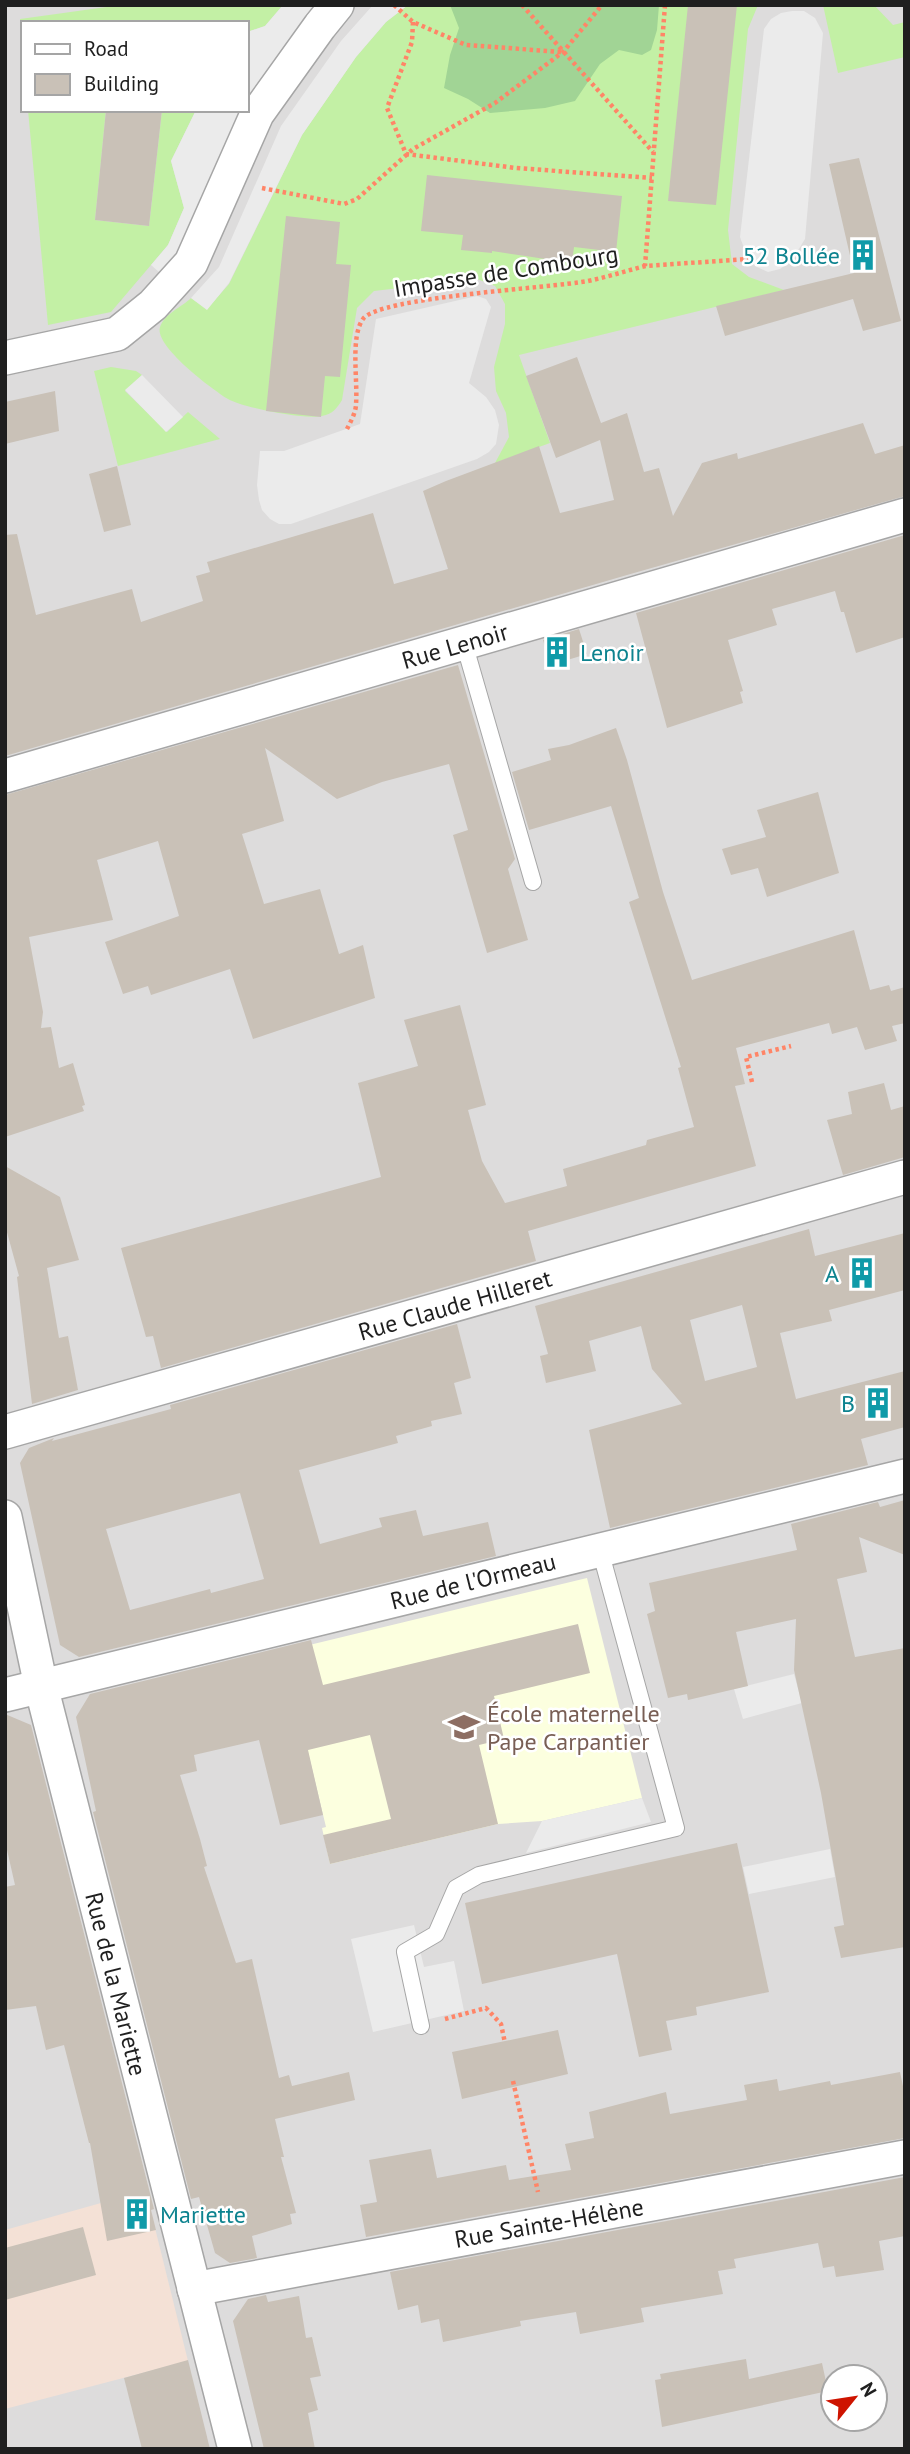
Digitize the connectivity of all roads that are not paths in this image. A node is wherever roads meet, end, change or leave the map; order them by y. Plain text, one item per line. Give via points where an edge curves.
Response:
1 (337, 5) edge
2 (5, 358) edge
3 (905, 515) edge
4 (464, 643) junction
5 (5, 776) edge
6 (533, 882) dead end
7 (905, 1177) edge
8 (5, 1432) edge
9 (905, 1476) edge
10 (5, 1517) edge
11 (600, 1550) junction
12 (41, 1686) junction
13 (5, 1695) edge
14 (421, 2026) road end
15 (905, 2157) edge
16 (194, 2289) junction
17 (235, 2449) edge

1 - 2 street via 257,114 191,263 153,305 117,334
3 - 4 street, Rue Lenoir
4 - 5 street, Rue Lenoir
4 - 6 lane
7 - 8 street, Rue Claude Hilleret
9 - 11 street, Rue de l'Ormeau
10 - 12 street, Rue de la Mariette
11 - 12 street, Rue de l'Ormeau
11 - 14 lane via 676,1828 480,1875 456,1888 436,1934 405,1952
12 - 13 street, Rue de l'Ormeau
12 - 16 street, Rue de la Mariette
15 - 16 street, Rue Sainte-Hélène
16 - 17 street, Rue de la Mariette

